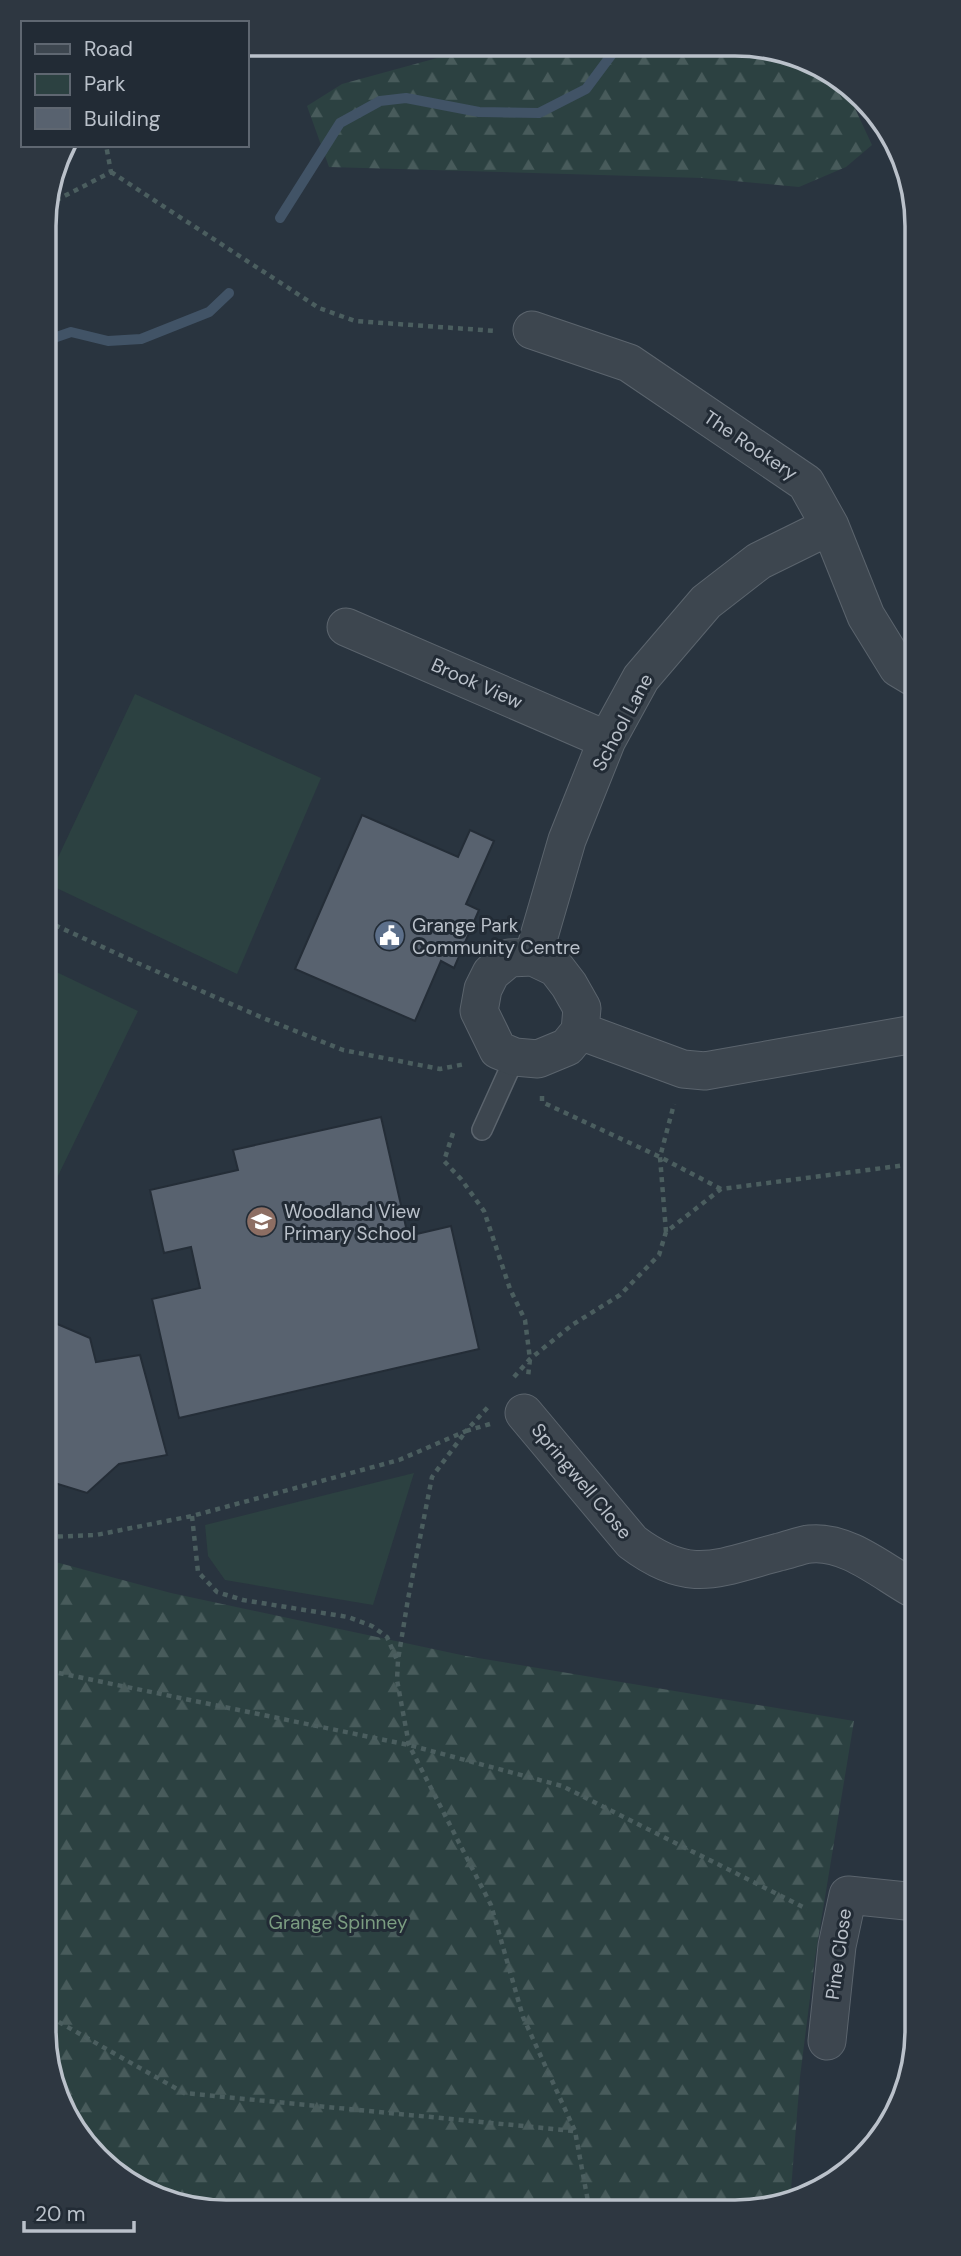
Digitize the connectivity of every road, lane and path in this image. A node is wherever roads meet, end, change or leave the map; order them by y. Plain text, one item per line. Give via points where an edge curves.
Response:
1 (107, 147) edge
2 (111, 172) junction
3 (58, 199) edge
4 (532, 330) joint
5 (831, 526) junction
6 (346, 626) dead end
7 (905, 672) edge
8 (607, 740) junction
9 (56, 926) edge
10 (533, 957) junction
11 (580, 1031) junction
12 (905, 1036) edge
13 (527, 1058) junction
14 (683, 1069) junction
15 (468, 1075) dead end
16 (453, 1130) dead end
17 (482, 1130) dead end
18 (660, 1157) junction
19 (905, 1165) edge
20 (721, 1189) junction
21 (666, 1232) junction
22 (530, 1359) junction
23 (510, 1398) junction
24 (466, 1432) junction
25 (192, 1516) junction
26 (56, 1537) edge
27 (905, 1584) edge
28 (398, 1660) junction
29 (56, 1672) edge
30 (409, 1745) junction
31 (905, 1901) edge
32 (840, 1926) junction
33 (56, 2020) edge
34 (827, 2041) dead end
35 (575, 2131) junction
36 (588, 2200) edge

1 - 2 path
2 - 3 path
2 - 4 path via 320,308 355,321 485,332
4 - 5 street, The Rookery via 629,363 806,483
5 - 7 street, The Rookery via 866,616
5 - 8 street, School Lane via 759,561 706,602 641,678
6 - 8 street, Brook View
8 - 10 street, School Lane via 567,840
9 - 15 path via 343,1050 440,1069 468,1063
10 - 11 street via 556,968 569,985 582,1008
10 - 13 street via 509,958 491,973 480,1011 498,1050
11 - 13 street via 567,1047
11 - 14 street
12 - 14 street via 705,1071
13 - 17 lane
13 - 18 path via 542,1102
14 - 18 path
16 - 22 path via 444,1161 484,1211 525,1320
18 - 20 path
18 - 21 path
19 - 20 path
20 - 21 path
21 - 22 path via 659,1255 620,1295
22 - 23 path
22 - 23 path
23 - 24 path
23 - 24 path
23 - 27 street, Springwell Close via 632,1542 670,1565 729,1567 811,1544 845,1549
24 - 25 path via 399,1461
24 - 28 path via 432,1476
25 - 26 path via 96,1535
25 - 28 path via 198,1572 217,1592 243,1601 348,1616 387,1637
28 - 30 path via 397,1680
29 - 30 path
30 - 32 path via 562,1786
30 - 35 path via 491,1905 523,2017
31 - 32 street, Pine Close via 848,1895
32 - 34 street, Pine Close
33 - 35 path via 184,2093
35 - 36 path

